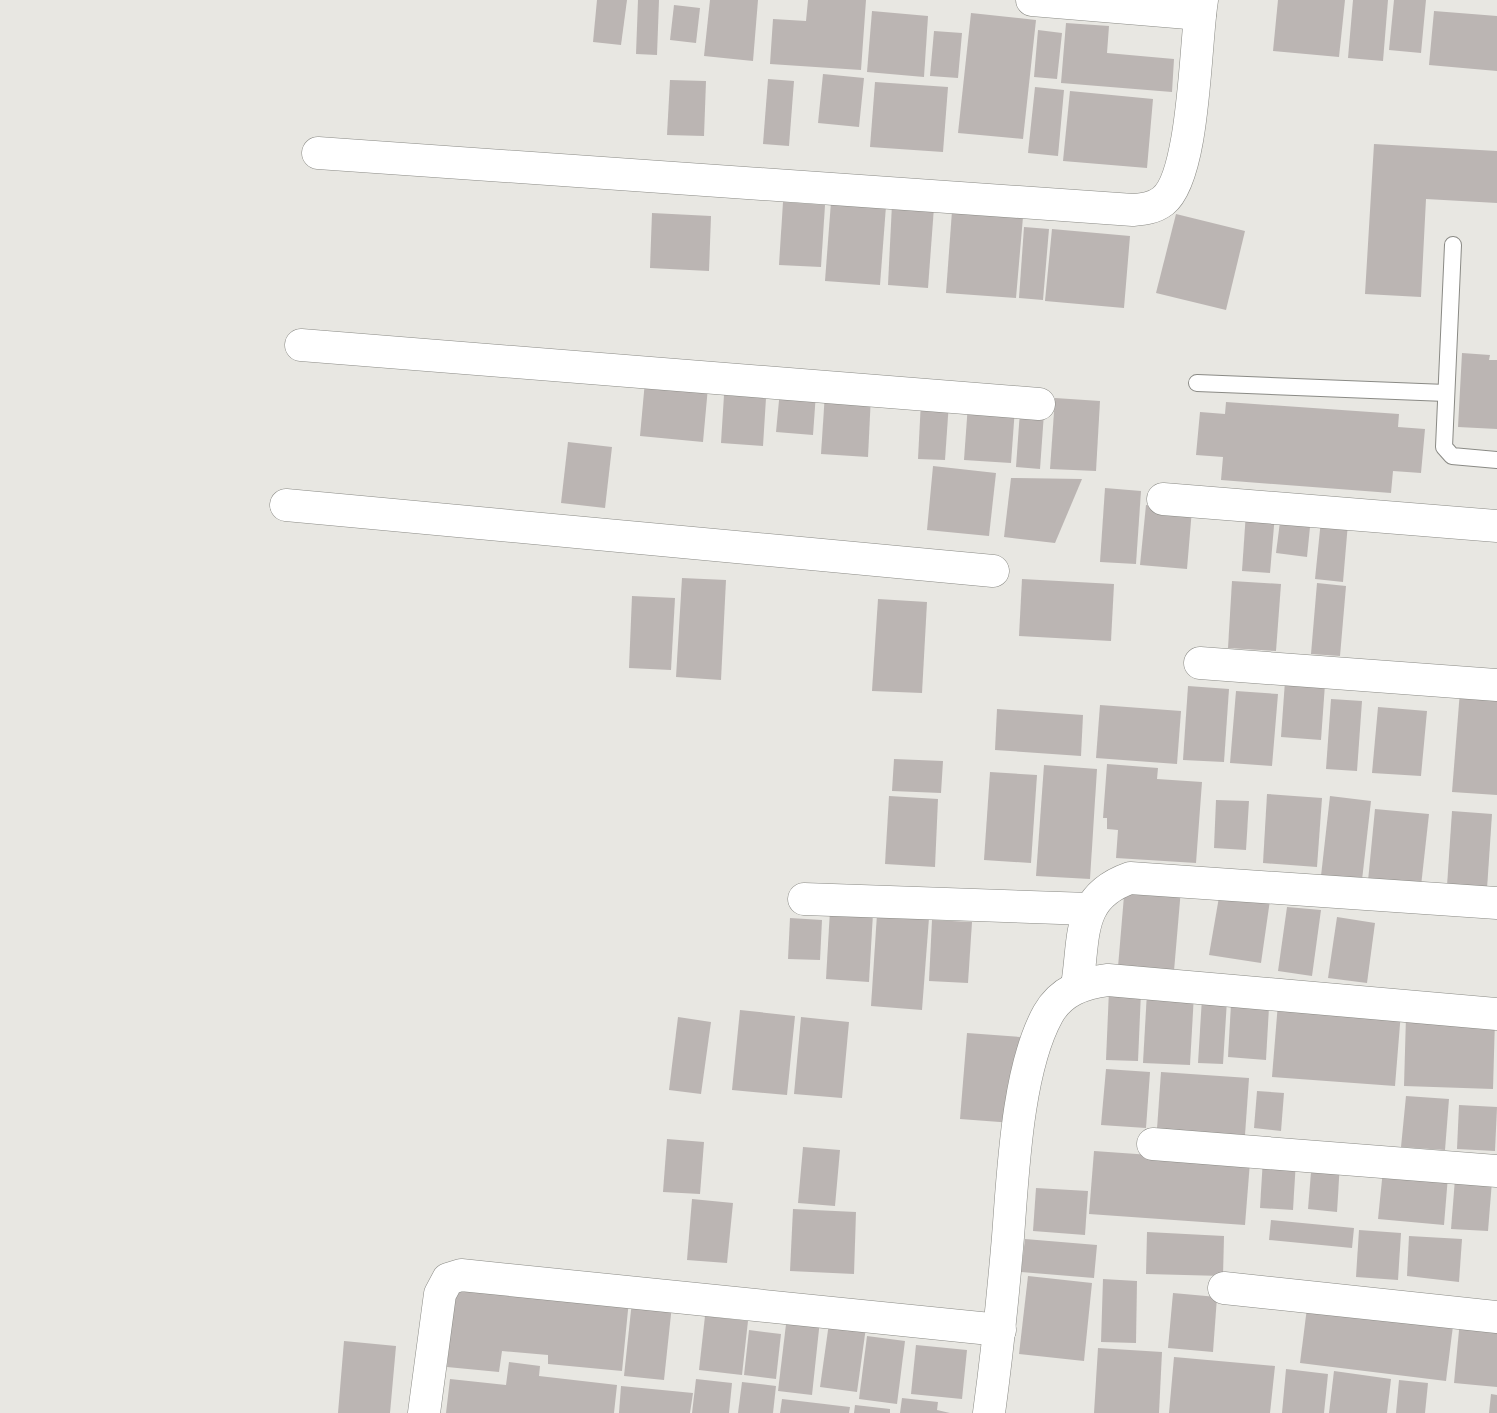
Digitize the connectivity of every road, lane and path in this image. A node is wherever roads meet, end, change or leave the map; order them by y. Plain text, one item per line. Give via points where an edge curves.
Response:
1 (1032, 0) edge
2 (1201, 7) edge
3 (318, 153) dead end
4 (1454, 245) dead end
5 (301, 345) dead end
6 (1197, 383) dead end
7 (1446, 393) junction
8 (1039, 404) dead end
9 (1497, 460) edge
10 (1163, 499) dead end
11 (286, 505) dead end
12 (1497, 526) edge
13 (993, 571) dead end
14 (1200, 663) dead end
15 (1497, 685) edge
16 (804, 899) dead end
17 (1497, 903) edge
18 (1089, 909) junction
19 (1077, 986) junction
20 (1497, 1014) edge
21 (1153, 1144) dead end
22 (1497, 1171) edge
23 (1224, 1288) dead end
24 (1497, 1317) edge
25 (1000, 1330) junction
26 (424, 1413) edge
27 (988, 1413) edge

1 - 2 street
2 - 3 street via 1192,115 1180,170 1165,200 1149,208
4 - 7 lane
5 - 8 street
6 - 7 lane
7 - 9 lane via 1446,451 1452,456
10 - 12 street
11 - 13 street
14 - 15 street
16 - 18 street
17 - 18 street via 1130,878 1105,889
18 - 19 street
19 - 20 street via 1108,980
19 - 25 street via 1055,1004 1033,1047 1016,1143
21 - 22 street
23 - 24 street
25 - 26 street via 461,1275 447,1279 440,1294
25 - 27 street

